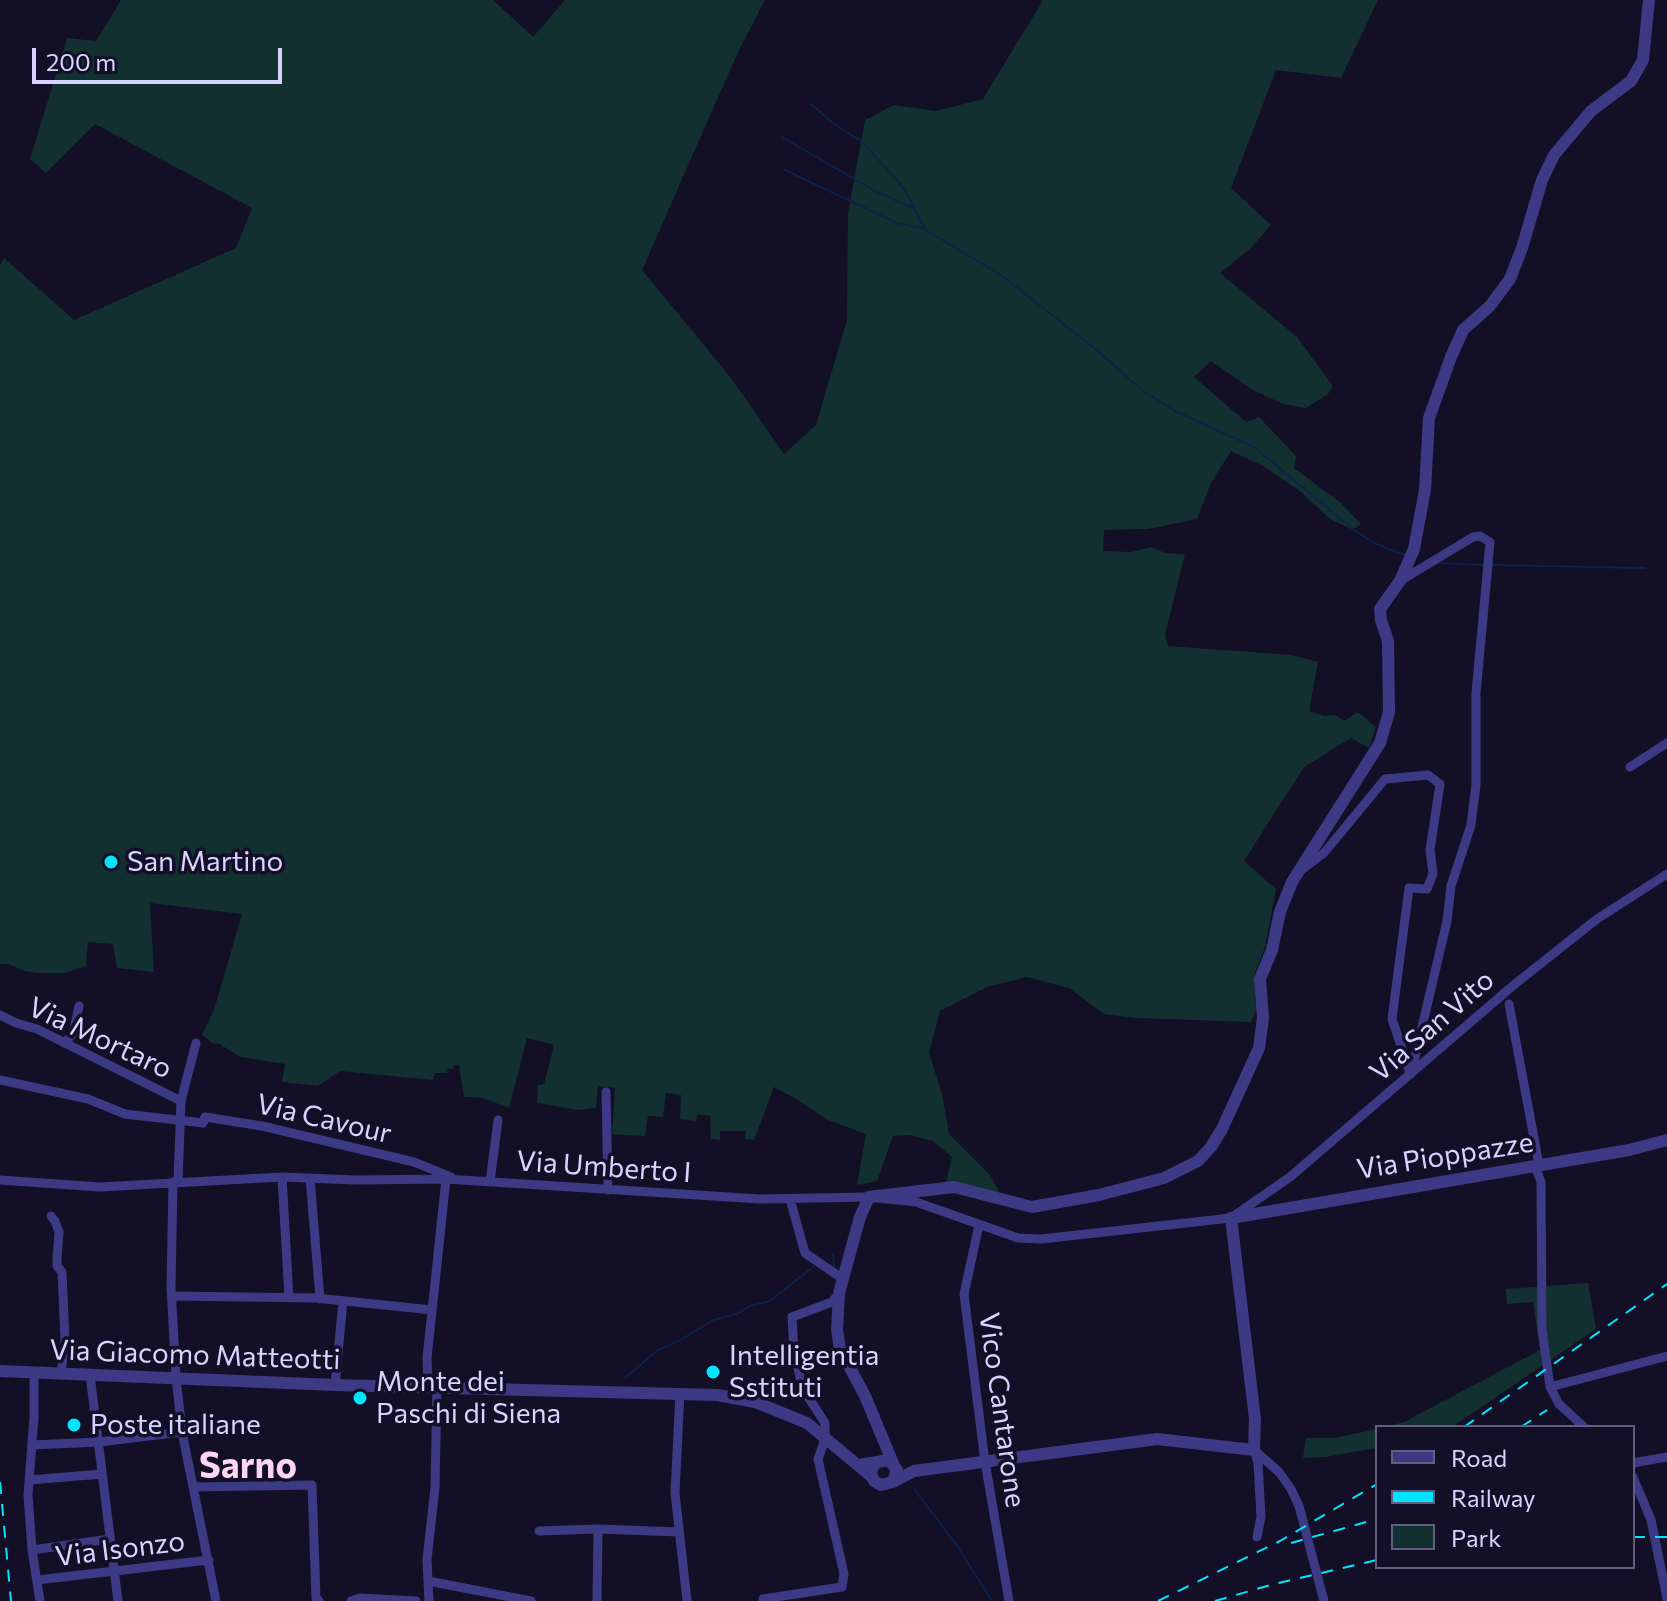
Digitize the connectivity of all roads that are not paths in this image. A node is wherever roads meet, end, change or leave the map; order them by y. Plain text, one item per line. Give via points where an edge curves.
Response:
1 (1649, 0) edge
2 (1400, 581) junction
3 (1667, 743) edge
4 (1630, 767) dead end
5 (1298, 873) junction
6 (1667, 874) edge
7 (1509, 1004) dead end
8 (79, 1006) dead end
9 (0, 1015) edge
10 (64, 1043) junction
11 (196, 1043) dead end
12 (1411, 1074) junction
13 (0, 1080) edge
14 (606, 1092) dead end
15 (181, 1101) junction
16 (179, 1119) junction
17 (498, 1120) dead end
18 (1667, 1140) edge
19 (1537, 1166) junction
20 (282, 1177) junction
21 (310, 1178) junction
22 (446, 1179) junction
23 (0, 1180) edge
24 (459, 1180) junction
25 (176, 1182) junction
26 (490, 1182) junction
27 (608, 1190) junction
28 (869, 1197) junction
29 (790, 1199) junction
30 (51, 1216) dead end
31 (1231, 1218) junction
32 (979, 1225) junction
33 (843, 1279) junction
34 (839, 1293) junction
35 (172, 1296) junction
36 (289, 1298) junction
37 (320, 1299) junction
38 (343, 1301) junction
39 (432, 1310) junction
40 (1667, 1356) edge
41 (0, 1371) edge
42 (34, 1372) junction
43 (61, 1374) junction
44 (90, 1375) junction
45 (176, 1377) junction
46 (335, 1385) junction
47 (432, 1387) junction
48 (1550, 1387) junction
49 (680, 1393) junction
50 (1582, 1425) edge
51 (182, 1432) junction
52 (825, 1439) junction
53 (99, 1442) junction
54 (32, 1445) junction
55 (888, 1446) junction
56 (1254, 1450) junction
57 (1667, 1457) edge
58 (985, 1462) junction
59 (1635, 1463) edge
60 (894, 1464) junction
61 (874, 1468) junction
62 (914, 1471) junction
63 (102, 1474) junction
64 (29, 1480) junction
65 (893, 1482) junction
66 (1635, 1482) edge
67 (193, 1487) junction
68 (598, 1529) junction
69 (539, 1531) dead end
70 (679, 1532) junction
71 (1257, 1537) dead end
72 (110, 1539) junction
73 (32, 1550) junction
74 (209, 1560) junction
75 (114, 1571) junction
76 (37, 1580) junction
77 (1665, 1580) edge
78 (428, 1581) junction
79 (1667, 1598) edge
80 (40, 1601) edge
81 (118, 1601) edge
82 (216, 1601) edge
83 (319, 1601) edge
84 (351, 1601) edge
85 (416, 1601) edge
86 (429, 1601) edge
87 (531, 1601) edge
88 (597, 1601) edge
89 (687, 1601) edge
90 (763, 1601) edge
91 (1009, 1601) edge
92 (1324, 1601) edge

1 - 2 street via 1643,60 1631,81 1591,111 1554,155 1510,279 1457,343 1429,418 1425,490 1411,558
2 - 5 street via 1380,609 1388,641 1389,712 1380,743
2 - 12 street via 1473,537 1490,542 1471,825 1451,886
3 - 4 street
5 - 12 street via 1324,853 1385,779 1428,775 1440,784 1430,850 1433,874 1427,889 1409,888 1392,1019
5 - 28 street via 1260,979 1259,1048 1222,1129 1198,1161 1164,1178 1032,1207 954,1187
6 - 12 street, Via San Vito via 1597,919
7 - 19 street
8 - 10 street via 73,1034
9 - 10 street, Via Mortaro
10 - 15 street, Via Mortaro
11 - 15 street
12 - 31 street, Via San Vito via 1290,1177
13 - 16 street, Via Cavour via 88,1099 125,1114
14 - 27 street
15 - 16 street
16 - 24 street, Via Cavour via 203,1123 205,1117 262,1126 414,1162
16 - 25 street
17 - 26 street
18 - 19 street, Via Pioppazze
19 - 31 street, Via Pioppazze
19 - 48 street via 1542,1329
20 - 21 street, Via Umberto I
20 - 25 street, Via Umberto I
20 - 36 street
21 - 22 street, Via Umberto I
21 - 37 street
22 - 24 street, Via Umberto I
22 - 39 street
23 - 25 street, Via Umberto I via 100,1187
24 - 26 street, Via Umberto I
25 - 35 street
26 - 27 street, Via Umberto I
27 - 29 street, Via Umberto I
28 - 29 street, Via Umberto I
28 - 32 street, Via Umberto I via 916,1202
28 - 33 street
29 - 33 street via 805,1253
30 - 43 street via 59,1232 57,1266 62,1272
31 - 32 street, Via Umberto I via 1041,1239 1018,1238
31 - 56 street via 1255,1419
32 - 58 street, Vico Cantarone via 964,1294
33 - 34 street
34 - 52 street via 832,1302 792,1317 803,1389 825,1423
34 - 55 street via 840,1349
35 - 36 street
35 - 45 street
36 - 37 street
37 - 38 street
38 - 39 street
38 - 46 street
39 - 47 street via 427,1358
40 - 48 street
41 - 42 street, Via Giacomo Matteotti
42 - 43 street, Via Giacomo Matteotti
42 - 54 street
43 - 44 street, Via Giacomo Matteotti
44 - 45 street, Via Giacomo Matteotti
44 - 53 street
45 - 46 street, Via Giacomo Matteotti
45 - 51 street
46 - 47 street, Via Giacomo Matteotti
47 - 49 street, Via Giacomo Matteotti
47 - 78 street via 435,1488
48 - 50 street via 1559,1404
49 - 52 street, Via Giacomo Matteotti via 755,1402 807,1423
49 - 70 street via 675,1493
51 - 53 street
51 - 67 street
52 - 61 street, Via Giacomo Matteotti via 859,1465
52 - 90 street via 818,1459 844,1574 842,1587
53 - 54 street
53 - 63 street
54 - 64 street
55 - 60 street
55 - 61 street
56 - 58 street via 1157,1439
56 - 71 street via 1261,1517
56 - 92 street via 1279,1472 1299,1506
57 - 59 street
58 - 62 street
58 - 91 street, Vico Cantarone
60 - 61 street via 885,1459
60 - 62 street
60 - 65 street
61 - 65 street via 881,1485
62 - 65 street
63 - 64 street
63 - 72 street
64 - 73 street
66 - 77 street via 1651,1520
67 - 74 street
67 - 83 street via 312,1485
68 - 69 street
68 - 70 street
68 - 88 street
70 - 89 street
72 - 73 street
72 - 75 street
73 - 76 street
74 - 75 street, Via Isonzo
74 - 82 street
75 - 76 street, Via Isonzo
75 - 81 street
76 - 80 street
77 - 79 street
78 - 86 street
78 - 87 street
84 - 85 street

